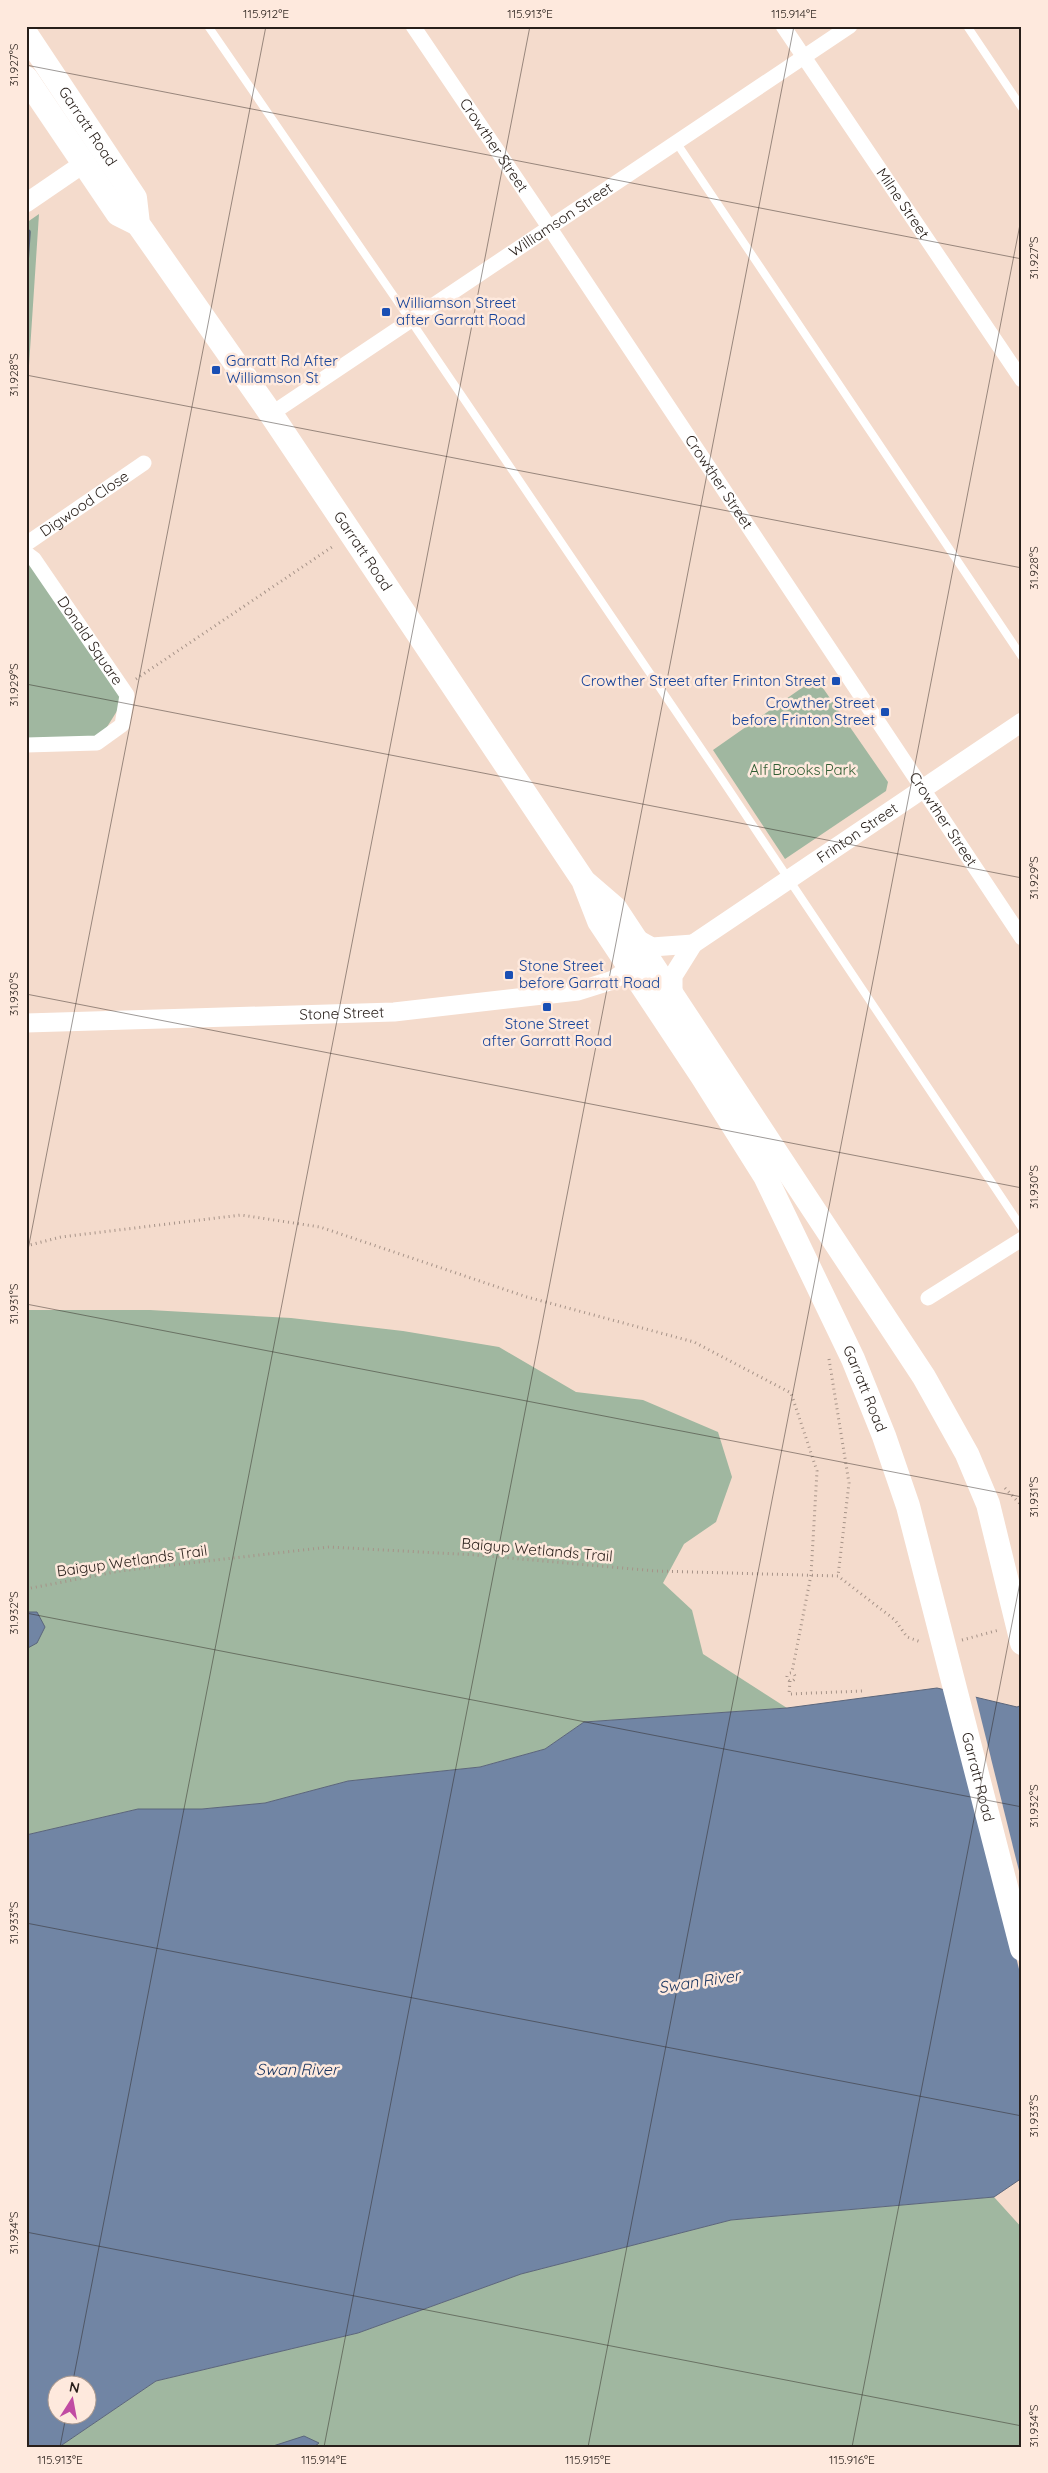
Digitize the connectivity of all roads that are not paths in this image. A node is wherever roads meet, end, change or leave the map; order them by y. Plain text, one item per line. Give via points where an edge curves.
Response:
1 (208, 26) edge
2 (413, 26) edge
3 (783, 26) edge
4 (850, 26) edge
5 (966, 26) edge
6 (26, 34) edge
7 (804, 57) junction
8 (26, 78) edge
9 (1022, 108) edge
10 (675, 142) junction
11 (83, 164) junction
12 (26, 203) edge
13 (138, 224) junction
14 (549, 227) junction
15 (411, 321) junction
16 (1022, 380) edge
17 (272, 414) junction
18 (144, 463) dead end
19 (26, 544) edge
20 (26, 553) edge
21 (1022, 657) edge
22 (1022, 722) edge
23 (26, 745) edge
24 (922, 789) junction
25 (583, 880) junction
26 (788, 880) junction
27 (634, 936) junction
28 (1022, 938) edge
29 (693, 944) junction
30 (639, 963) junction
31 (673, 995) junction
32 (26, 1023) edge
33 (1022, 1228) edge
34 (1022, 1239) edge
35 (928, 1298) dead end
36 (1022, 1643) edge
37 (1022, 1949) edge

1 - 15 lane
2 - 14 street, Crowther Street
3 - 7 street, Milne Street
4 - 7 street, Williamson Street
5 - 9 lane
6 - 13 main road, Garratt Road via 135,198
7 - 10 street, Williamson Street
7 - 16 street, Milne Street
8 - 11 main road, Garratt Road
10 - 14 street, Williamson Street
10 - 21 lane
11 - 12 street
11 - 13 main road, Garratt Road via 118,214
13 - 17 main road, Garratt Road
14 - 15 street, Williamson Street
14 - 24 street, Crowther Street
15 - 17 street, Williamson Street
15 - 26 lane
17 - 25 main road, Garratt Road
18 - 19 street, Digwood Close
20 - 23 street, Donald Square via 34,559 127,695 122,725 98,743
22 - 24 street, Frinton Street
24 - 26 street, Frinton Street
24 - 28 street, Crowther Street
25 - 27 main road, Garratt Road via 615,908
25 - 30 main road, Garratt Road via 599,921
26 - 29 street, Frinton Street
26 - 33 lane
27 - 29 street, Frinton Street via 652,947
27 - 30 main road, Garratt Road
29 - 31 street, Frinton Street via 674,976
30 - 31 main road, Garratt Road
30 - 32 street, Stone Street via 600,985 578,991 394,1012
30 - 37 main road, Garratt Road via 702,1076 765,1176 830,1307 884,1436 908,1506
31 - 36 main road, Garratt Road via 924,1376 967,1454 988,1504
34 - 35 street

